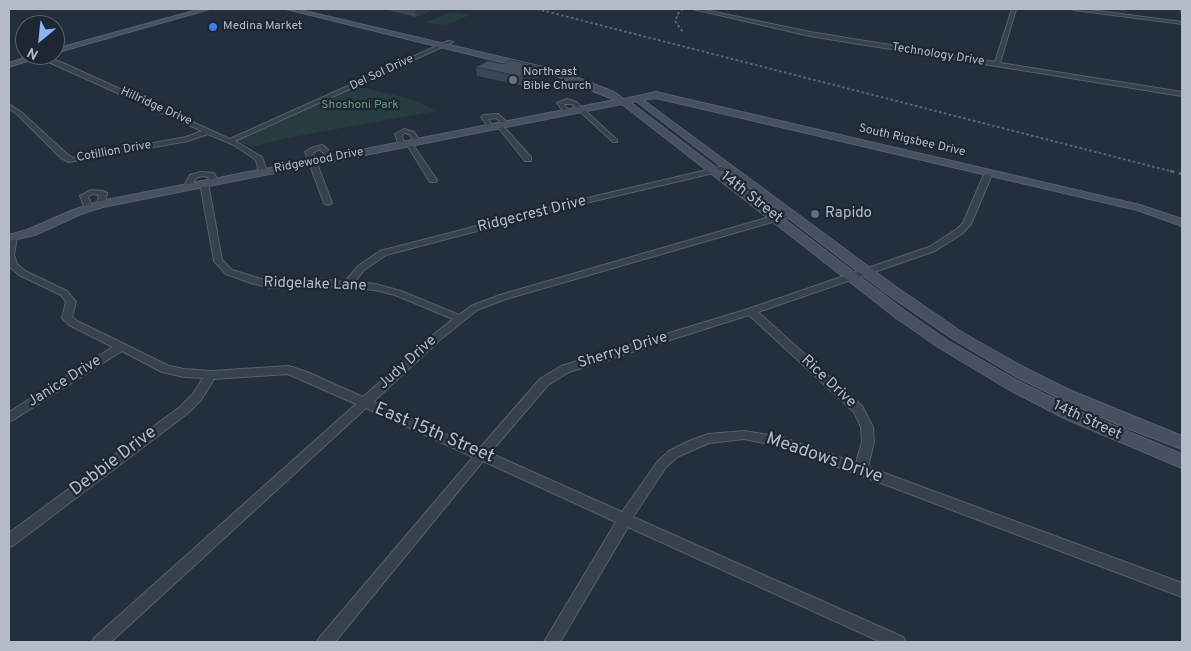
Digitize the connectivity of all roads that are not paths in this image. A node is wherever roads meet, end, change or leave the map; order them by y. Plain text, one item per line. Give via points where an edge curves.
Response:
1 (196, 9) edge
2 (207, 9) edge
3 (289, 9) edge
4 (695, 9) edge
5 (1014, 9) edge
6 (1074, 9) edge
7 (309, 11) edge
8 (186, 13) junction
9 (1182, 23) edge
10 (374, 24) junction
11 (366, 27) junction
12 (65, 44) edge
13 (446, 44) junction
14 (65, 48) edge
15 (997, 64) junction
16 (60, 65) edge
17 (583, 78) junction
18 (1182, 94) edge
19 (634, 98) junction
20 (623, 101) junction
21 (9, 106) edge
22 (581, 109) junction
23 (499, 125) junction
24 (209, 131) junction
25 (230, 141) junction
26 (615, 141) dead end
27 (409, 143) junction
28 (528, 160) dead end
29 (312, 162) junction
30 (728, 167) junction
31 (715, 170) junction
32 (262, 172) junction
33 (990, 172) junction
34 (433, 180) dead end
35 (209, 182) junction
36 (328, 203) dead end
37 (790, 214) junction
38 (775, 217) junction
39 (1182, 223) edge
40 (11, 238) edge
41 (867, 272) junction
42 (852, 277) junction
43 (348, 284) junction
44 (751, 311) junction
45 (461, 319) junction
46 (121, 346) junction
47 (211, 375) junction
48 (363, 403) junction
49 (9, 417) edge
50 (1182, 443) edge
51 (482, 454) junction
52 (1182, 461) edge
53 (861, 470) junction
54 (626, 518) junction
55 (9, 541) edge
56 (1182, 590) edge
57 (100, 642) edge
58 (325, 642) edge
59 (552, 642) edge
60 (898, 642) edge

1 - 8 main road
2 - 8 main road
3 - 7 main road, 14th Street
4 - 15 street, Technology Drive via 810,34
5 - 15 street
6 - 9 street
7 - 10 main road, 14th Street
7 - 11 main road, 14th Street
8 - 12 main road
8 - 14 main road
10 - 11 main road
10 - 13 main road, 14th Street
11 - 13 main road, 14th Street
13 - 17 main road, 14th Street
13 - 25 street, Del Sol Drive
15 - 18 street, Technology Drive
16 - 24 street, Hillridge Drive
17 - 19 main road, 14th Street
17 - 20 main road, 14th Street
19 - 20 main road, Ridgewood Drive
19 - 30 main road, 14th Street
19 - 33 main road, South Rigsbee Drive via 669,96
20 - 22 main road, Ridgewood Drive
20 - 31 main road, 14th Street
21 - 24 street, Cotillion Drive via 72,160
22 - 23 main road, Ridgewood Drive
22 - 26 street
23 - 27 main road, Ridgewood Drive
23 - 28 street
24 - 25 street, Hillridge Drive
25 - 32 street, Hillridge Drive via 255,156 261,163
27 - 29 main road, Ridgewood Drive
27 - 34 street
29 - 32 main road, Ridgewood Drive
29 - 36 street
30 - 31 street, Ridgecrest Drive
30 - 37 main road, 14th Street
31 - 38 main road, 14th Street
31 - 43 street, Ridgecrest Drive via 383,253 361,268
32 - 35 main road, Ridgewood Drive
33 - 39 main road, South Rigsbee Drive via 1140,208
33 - 41 street, Sherrye Drive via 971,218 960,232 932,249
35 - 40 main road, Ridgewood Drive via 101,204
35 - 43 street, Ridgelake Lane via 218,261 230,272 271,285
37 - 38 street, Judy Drive
37 - 41 main road, 14th Street
38 - 42 main road, 14th Street
38 - 45 street, Judy Drive via 503,297 474,308
40 - 46 street, East 15th Street via 13,265 22,273 64,293 71,302 67,318 73,323
41 - 42 street, Sherrye Drive
41 - 50 main road, 14th Street via 938,323 1020,372 1105,413
42 - 44 street, Sherrye Drive
42 - 52 main road, 14th Street via 928,334 1001,378 1093,424
43 - 45 street, Ridgelake Lane via 398,293
44 - 51 street, Sherrye Drive via 565,369 544,382
44 - 53 street, Rice Drive via 858,409 867,427 868,442
45 - 48 street, Judy Drive via 437,336
46 - 47 street, East 15th Street via 166,368
46 - 49 street, Janice Drive
47 - 48 street, East 15th Street via 289,370
47 - 55 street, Debbie Drive via 184,410
48 - 51 street, East 15th Street
48 - 57 street, Judy Drive
51 - 54 street, East 15th Street
51 - 58 street, Sherrye Drive
53 - 54 street, Meadows Drive via 760,437 744,435 708,439 673,454 662,464
53 - 56 street, Meadows Drive
54 - 59 street, Meadows Drive
54 - 60 street, East 15th Street

